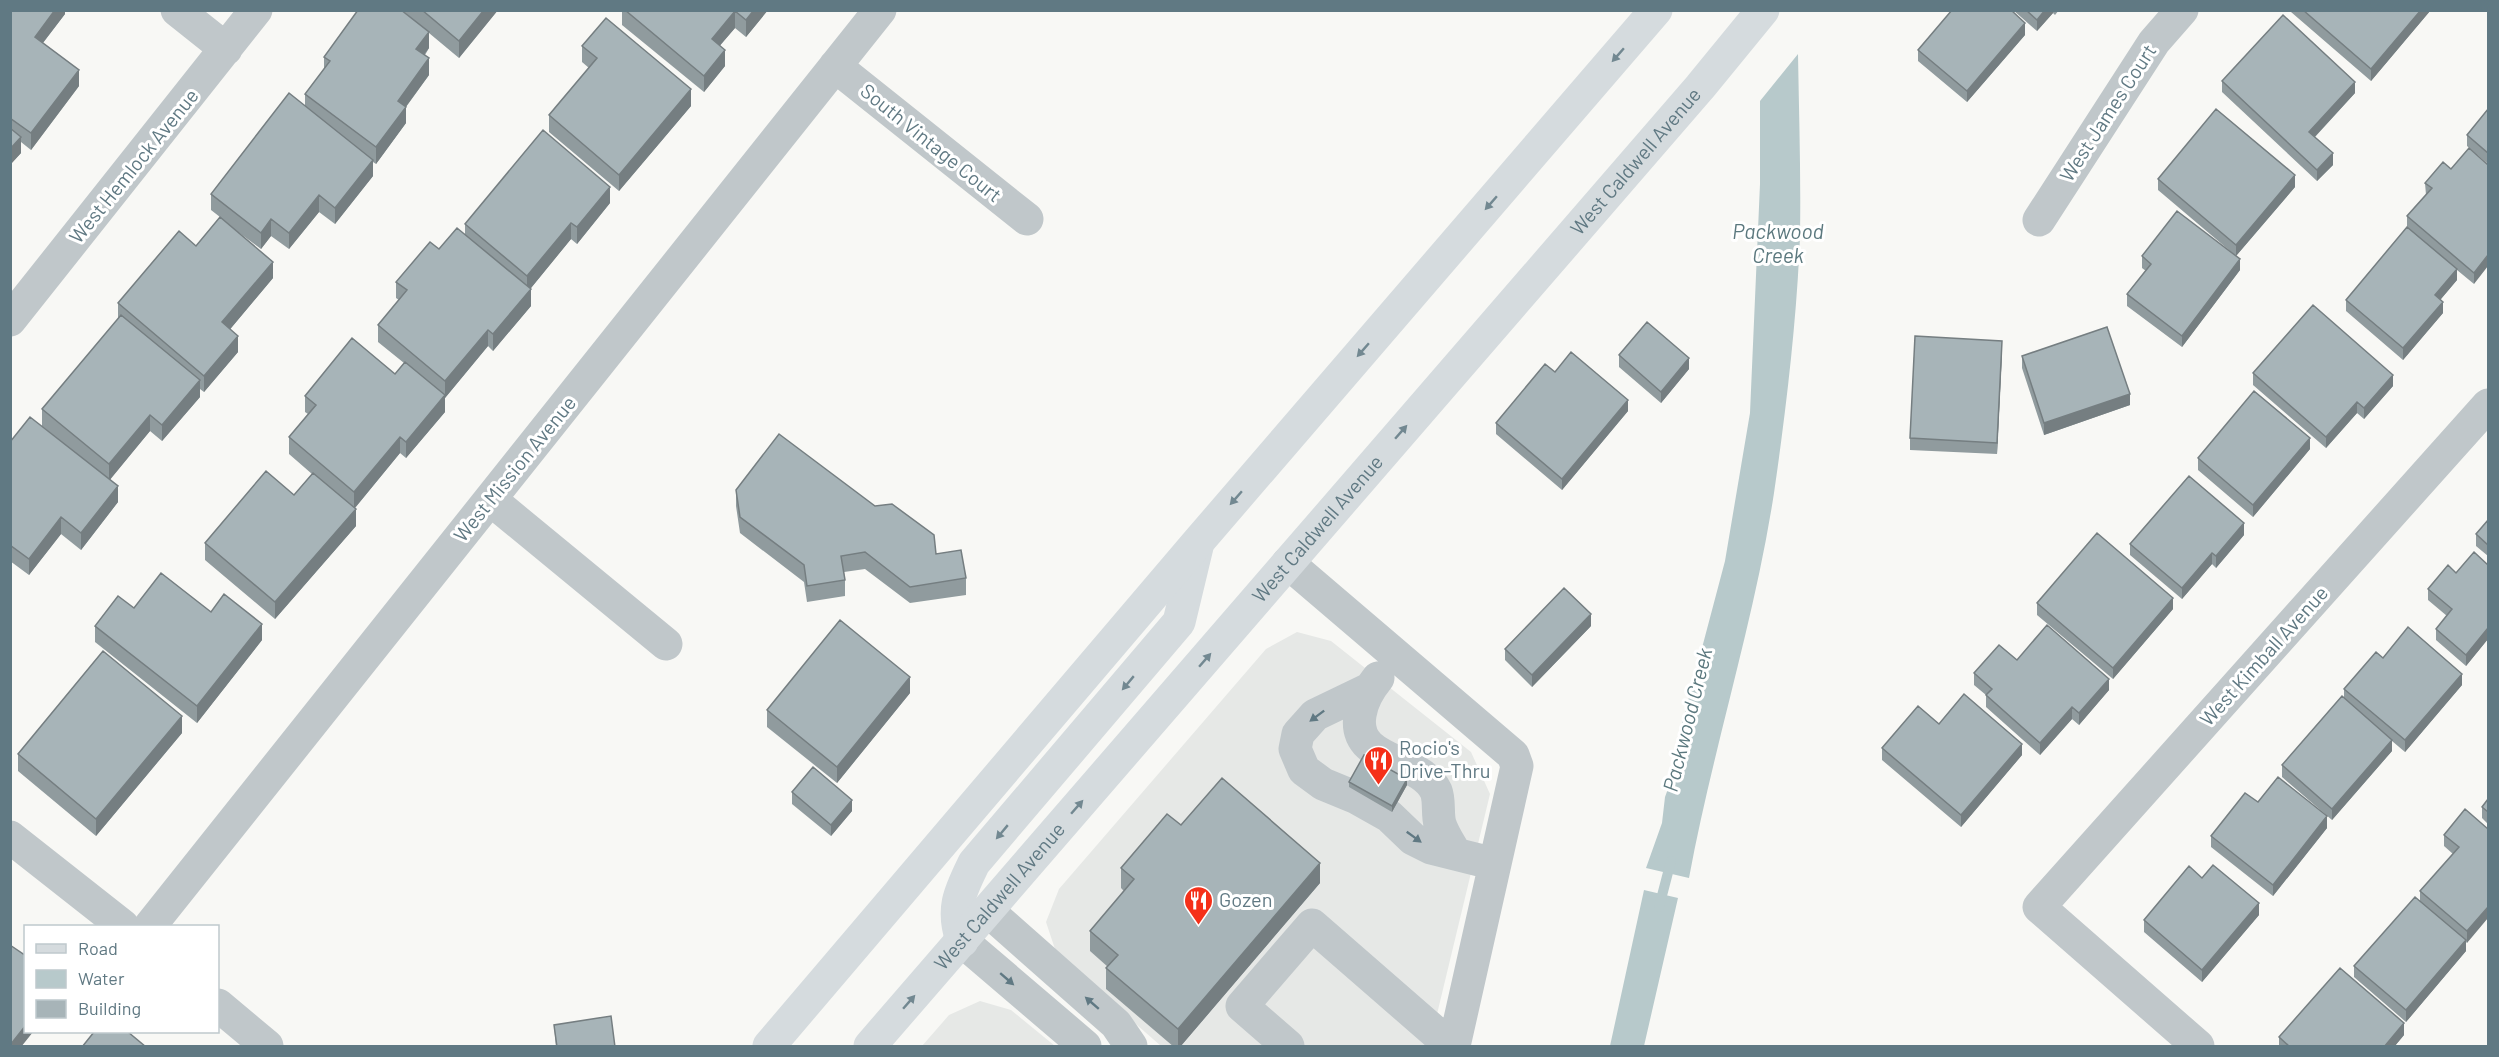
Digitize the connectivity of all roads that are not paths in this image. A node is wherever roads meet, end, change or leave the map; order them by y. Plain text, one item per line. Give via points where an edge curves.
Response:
1 (177, 10) edge
2 (256, 10) edge
3 (880, 10) edge
4 (1656, 10) edge
5 (1763, 10) edge
6 (2182, 10) edge
7 (226, 49) junction
8 (835, 66) junction
9 (1027, 219) dead end
10 (2039, 220) dead end
11 (10, 320) edge
12 (2488, 405) edge
13 (491, 500) junction
14 (1198, 542) junction
15 (1288, 563) junction
16 (666, 644) dead end
17 (1397, 656) junction
18 (1369, 689) junction
19 (10, 837) edge
20 (1455, 853) junction
21 (1495, 864) junction
22 (988, 911) junction
23 (120, 925) edge
24 (152, 925) edge
25 (962, 941) junction
26 (219, 1006) edge
27 (267, 1047) edge
28 (769, 1047) edge
29 (870, 1047) edge
30 (1085, 1047) edge
31 (1131, 1047) edge
32 (1288, 1047) edge
33 (1453, 1047) edge
34 (2198, 1047) edge

1 - 7 street
2 - 7 street, West Hemlock Avenue
3 - 8 street, West Mission Avenue
4 -> 14 main road
15 -> 5 main road, West Caldwell Avenue
6 - 10 street, West James Court via 2154,42
7 - 11 street, West Hemlock Avenue
8 - 9 street, South Vintage Court
8 - 13 street, West Mission Avenue
12 - 34 street, West Kimball Avenue via 2038,907
13 - 16 street
13 - 24 street, West Mission Avenue
14 -> 25 main road via 1179,622 974,863 958,903 956,922
14 - 28 main road
15 - 17 street
22 -> 15 main road, West Caldwell Avenue
17 - 18 street
17 - 21 street via 1513,755 1517,766
18 - 20 street via 1358,725 1362,739 1424,778 1436,791 1440,824
18 -> 20 street via 1315,715 1298,734 1295,749 1304,770 1323,784 1389,816 1413,839
19 - 23 street
20 - 21 street
21 - 33 street
22 - 25 main road, West Caldwell Avenue
31 -> 22 street via 1116,1024
29 -> 25 main road, West Caldwell Avenue
25 -> 30 street
26 - 27 street
32 - 33 street via 1242,1006 1312,925

